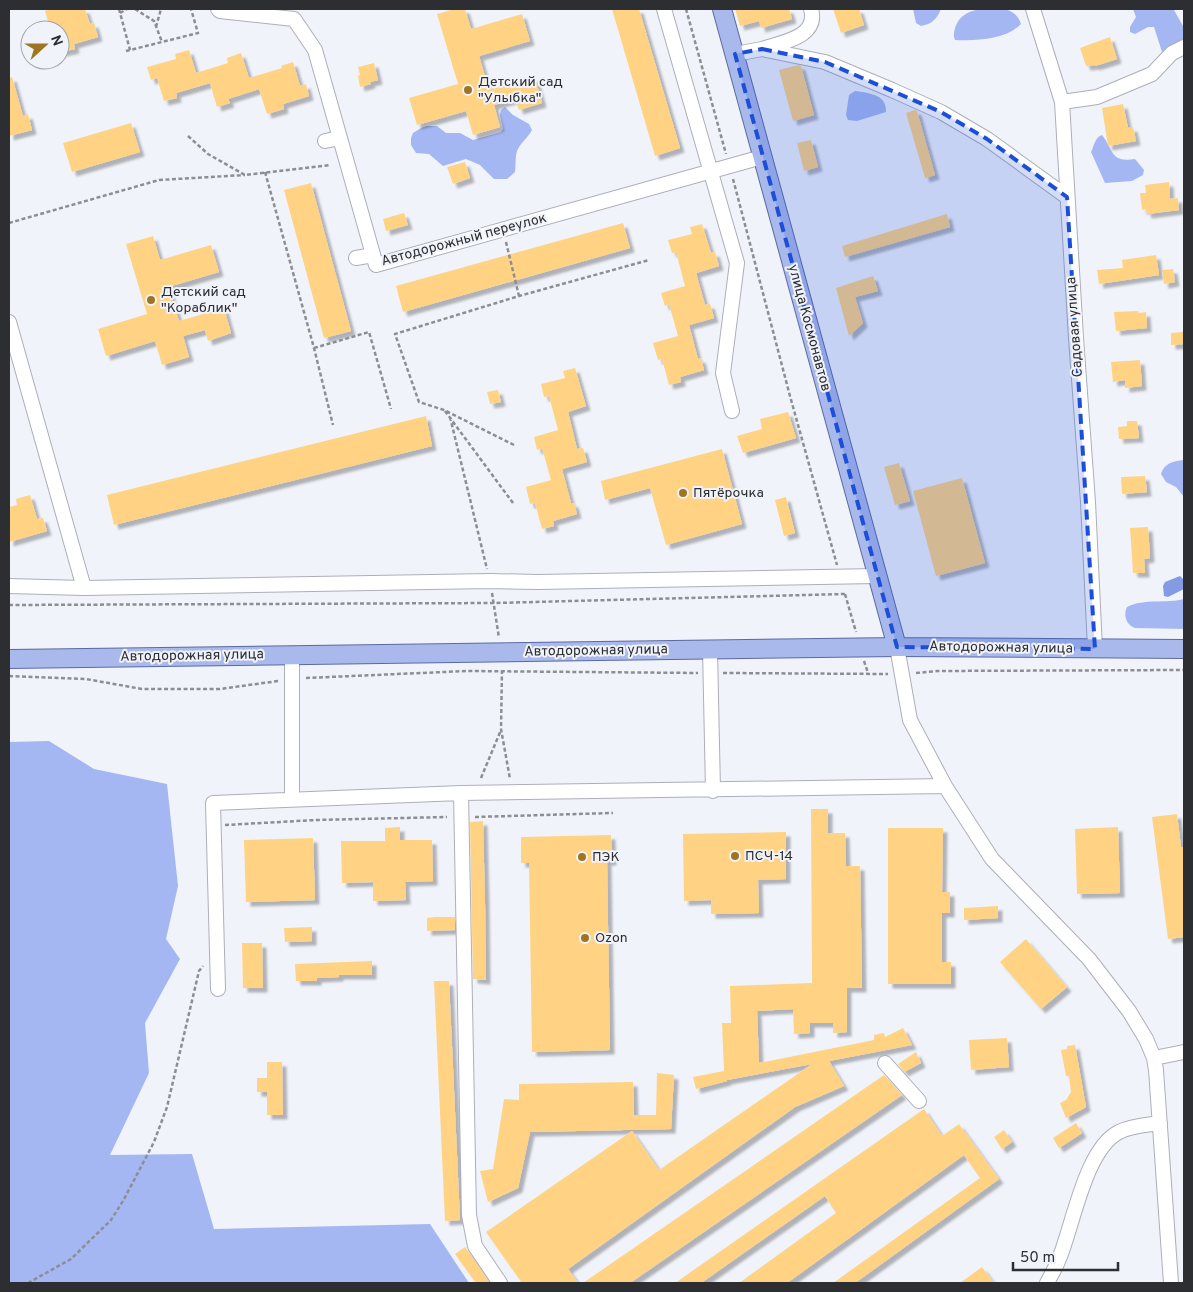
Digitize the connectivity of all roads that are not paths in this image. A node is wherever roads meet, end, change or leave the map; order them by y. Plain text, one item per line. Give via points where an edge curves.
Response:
1 (218, 9) edge
2 (664, 9) edge
3 (722, 9) edge
4 (812, 9) edge
5 (1033, 9) edge
6 (1184, 47) edge
7 (762, 49) junction
8 (734, 54) junction
9 (1062, 102) junction
10 (340, 138) junction
11 (325, 141) dead end
12 (762, 157) junction
13 (711, 172) junction
14 (1066, 197) junction
15 (373, 255) junction
16 (356, 258) dead end
17 (9, 322) edge
18 (732, 411) dead end
19 (877, 576) junction
20 (9, 586) edge
21 (84, 588) junction
22 (897, 647) junction
23 (710, 649) junction
24 (1095, 649) junction
25 (1184, 650) edge
26 (292, 654) junction
27 (9, 659) edge
28 (945, 786) junction
29 (713, 791) junction
30 (468, 793) junction
31 (292, 799) junction
32 (218, 988) dead end
33 (1184, 1052) edge
34 (1154, 1058) junction
35 (885, 1063) dead end
36 (919, 1101) dead end
37 (1160, 1123) junction
38 (500, 1283) edge
39 (1047, 1283) edge
40 (1172, 1283) edge

1 - 10 street, Автодорожный переулок via 294,19 315,50
2 - 13 street
3 - 8 main road, улица Космонавтов
4 - 7 street via 814,17 808,31 797,38
5 - 9 street, Садовая улица
6 - 9 street via 1172,53 1152,74 1097,97
7 - 8 street
7 - 14 street via 825,62 941,112 987,139
8 - 12 main road, улица Космонавтов
9 - 14 street, Садовая улица
10 - 11 street
10 - 15 street, Автодорожный переулок
12 - 13 street, Автодорожный переулок
12 - 19 main road, улица Космонавтов
13 - 15 street, Автодорожный переулок via 376,266
13 - 18 street via 737,263 723,373
14 - 24 street, Садовая улица
15 - 16 street
17 - 21 street
19 - 21 street
19 - 22 main road, улица Космонавтов
20 - 21 street
22 - 23 main road, Автодорожная улица
22 - 24 main road, Автодорожная улица
22 - 28 street via 910,720
23 - 26 main road, Автодорожная улица
23 - 29 street
24 - 25 main road, Автодорожная улица
26 - 27 main road, Автодорожная улица
26 - 31 street
28 - 29 street
28 - 34 street via 992,859 1089,959 1129,1011
29 - 30 street
30 - 31 street
30 - 38 street via 462,817 469,1215 475,1246
31 - 32 street via 214,804
33 - 34 street
34 - 37 street
35 - 36 street
37 - 39 street via 1118,1132 1104,1145 1094,1160 1059,1260
37 - 40 street

